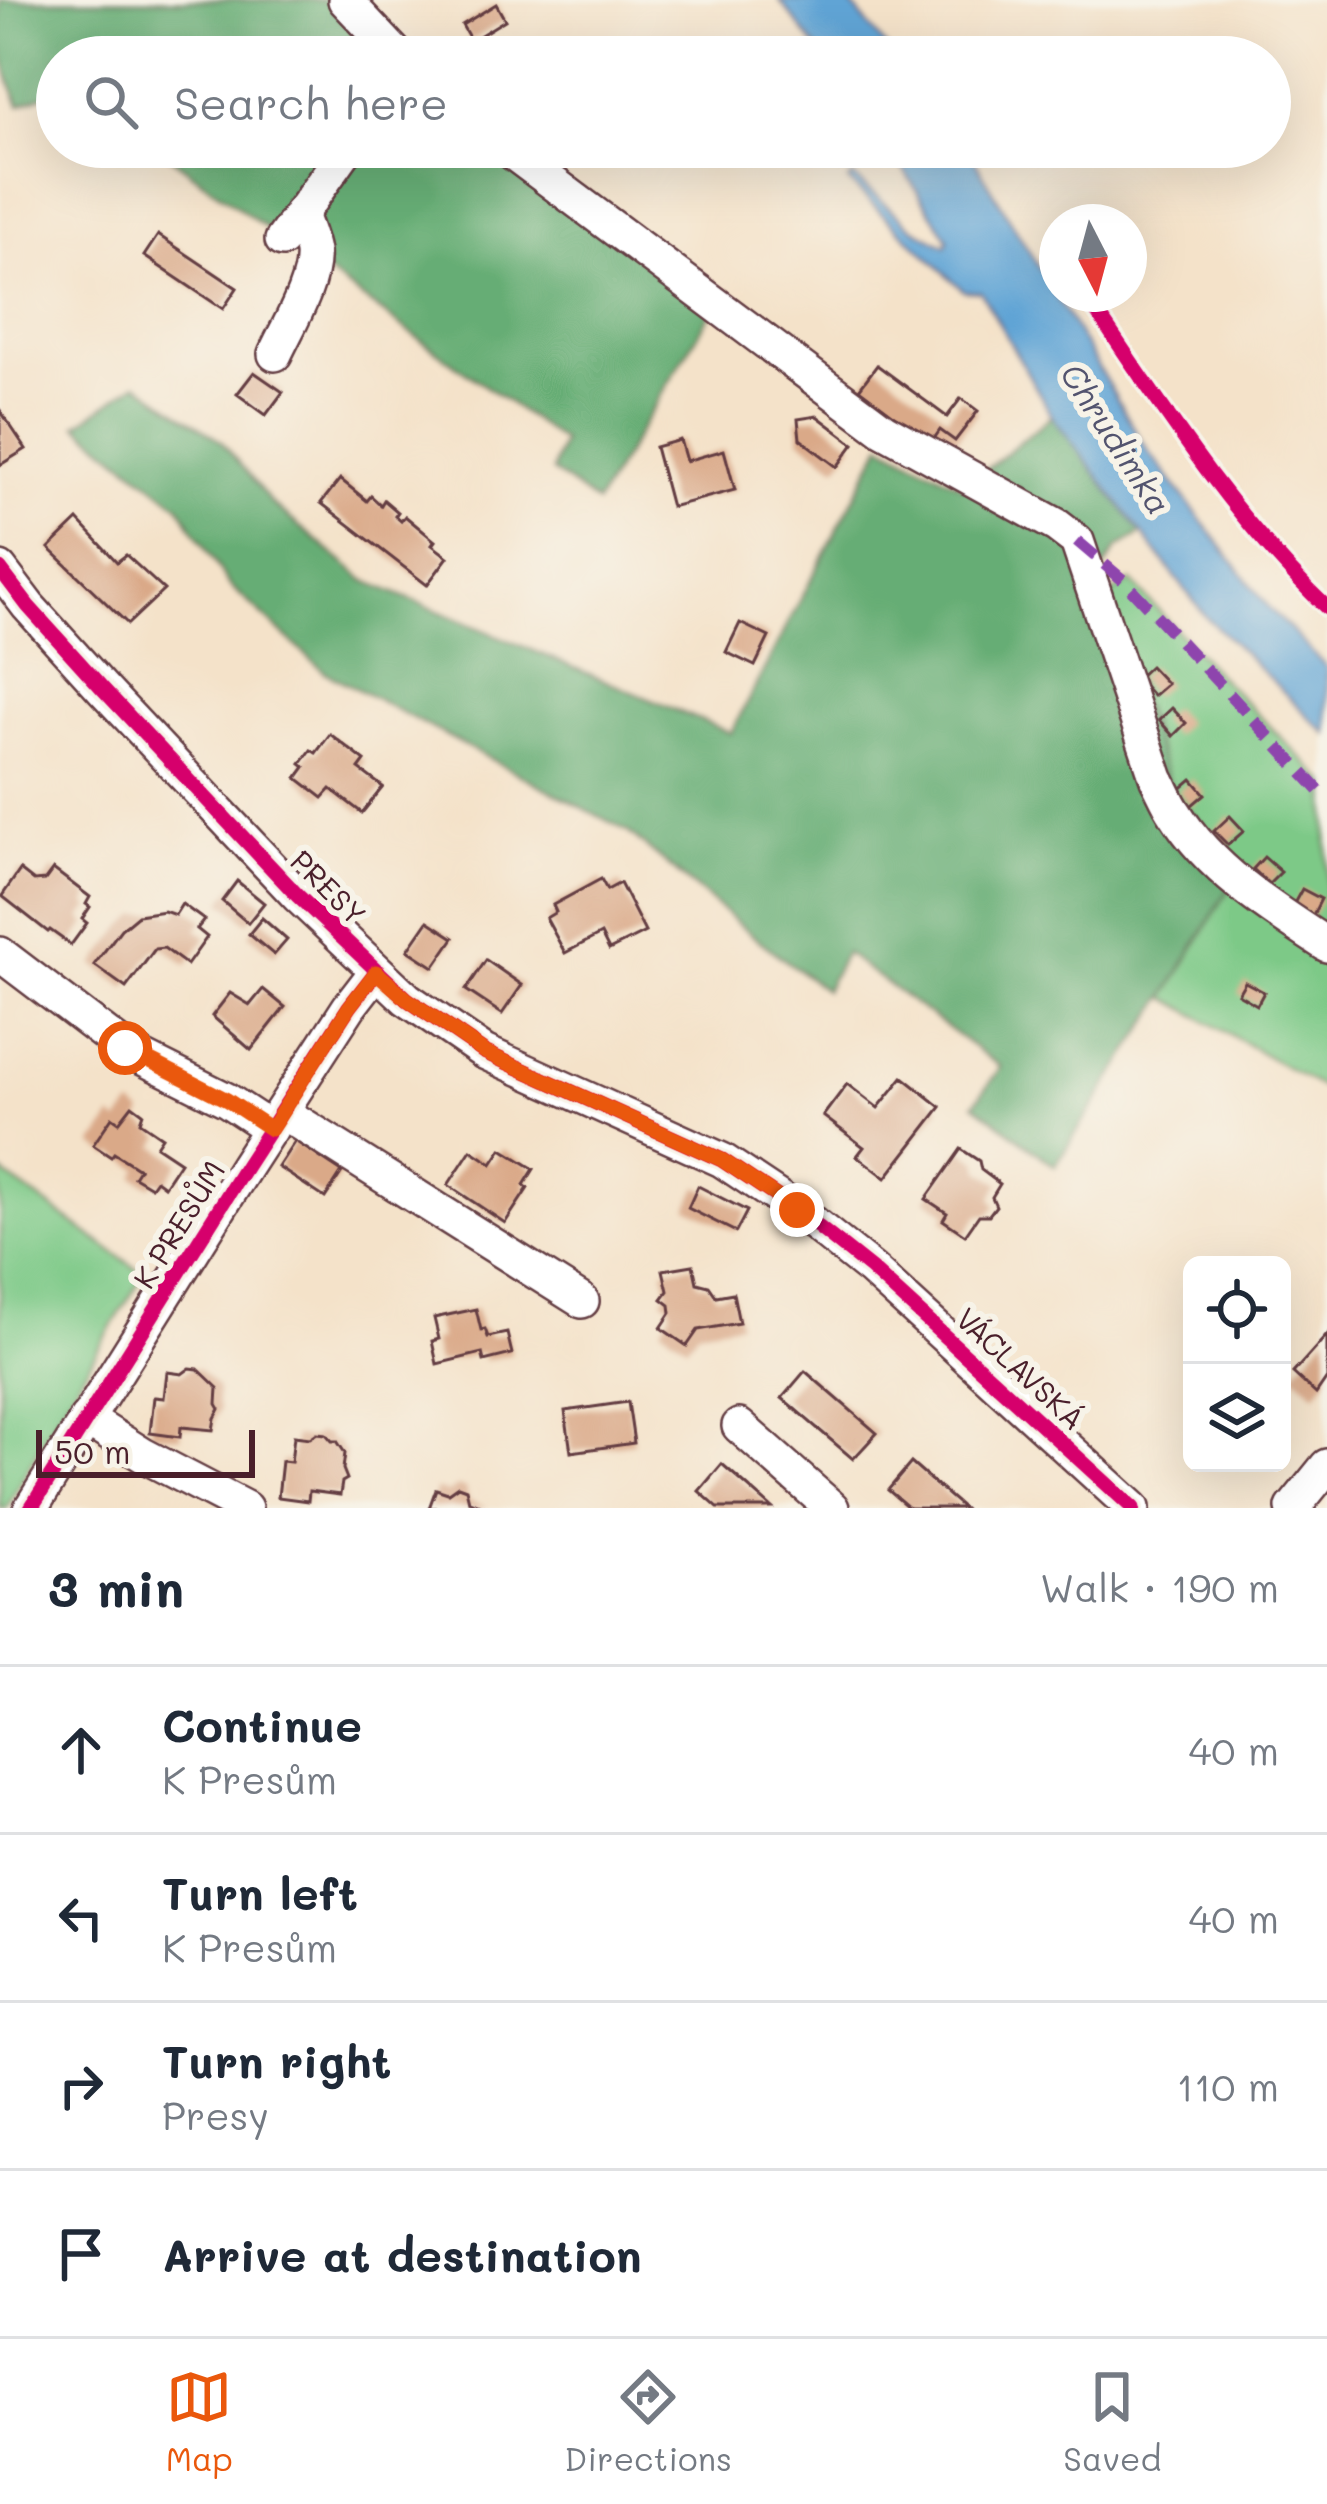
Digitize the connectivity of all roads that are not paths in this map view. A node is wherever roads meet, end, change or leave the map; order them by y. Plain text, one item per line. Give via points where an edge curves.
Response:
1 (345, 0) edge
2 (379, 36) edge
3 (332, 168) edge
4 (534, 168) edge
5 (275, 354) dead end
6 (0, 569) edge
7 (1327, 945) edge
8 (0, 954) edge
9 (376, 972) junction
10 (276, 1120) junction
11 (872, 1269) joint
12 (582, 1301) dead end
13 (86, 1419) junction
14 (739, 1426) dead end
15 (1327, 1466) edge
16 (31, 1508) edge
17 (244, 1508) edge
18 (832, 1508) edge
19 (1133, 1508) edge
20 (1293, 1508) edge

1 - 2 street
3 - 5 street via 291,227 312,251 312,266
4 - 7 street via 884,430 1077,541 1176,816 1240,883
6 - 9 street, PRESY via 119,706
8 - 10 street via 125,1048
9 - 10 street, K PRESŮM
9 - 11 street, PRESY via 484,1052 722,1160
10 - 12 street
10 - 13 street, K PRESŮM
11 - 19 street, VÁCLAVSKÁ
13 - 16 street, K PRESŮM
13 - 17 street
14 - 18 street
15 - 20 street

